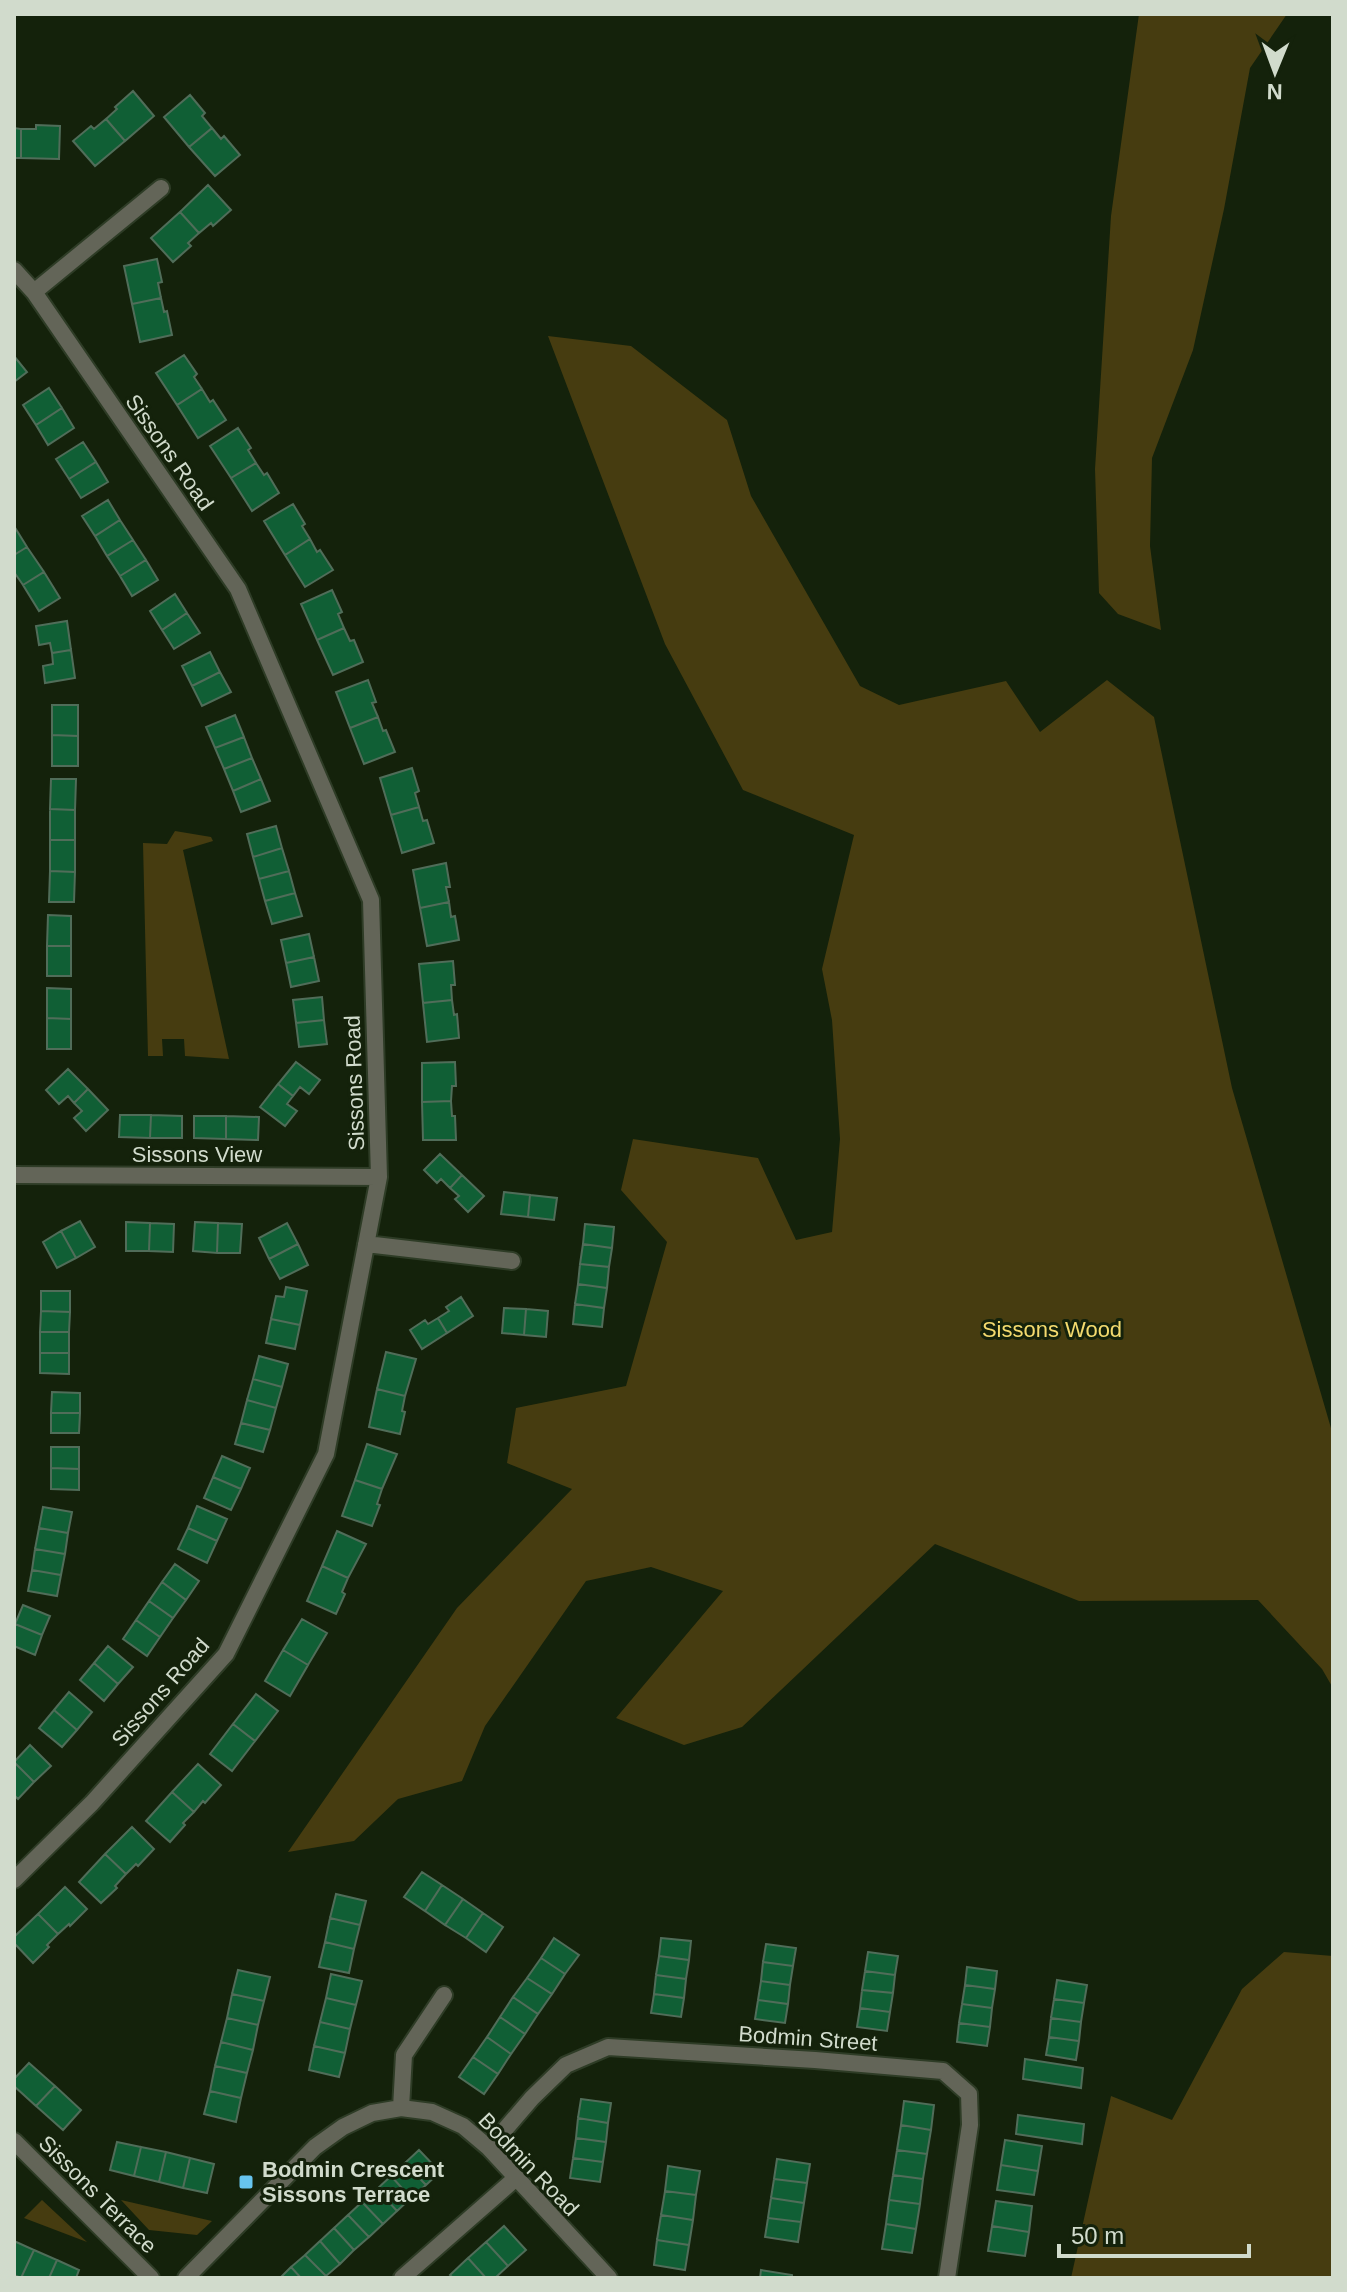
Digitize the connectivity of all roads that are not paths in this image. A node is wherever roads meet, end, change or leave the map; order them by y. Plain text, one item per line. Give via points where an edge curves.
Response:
1 (161, 188) dead end
2 (14, 270) edge
3 (34, 292) junction
4 (14, 1175) edge
5 (379, 1177) junction
6 (366, 1244) junction
7 (512, 1261) dead end
8 (14, 1880) edge
9 (444, 1995) dead end
10 (401, 2108) junction
11 (14, 2141) edge
12 (489, 2148) junction
13 (516, 2178) junction
14 (599, 2275) edge
15 (151, 2278) edge
16 (186, 2278) edge
17 (402, 2278) edge
18 (947, 2278) edge

1 - 3 street
2 - 3 street, Sissons Road
3 - 5 street, Sissons Road via 238,589 371,900
4 - 5 street, Sissons View
5 - 6 street, Sissons Road
6 - 7 street
6 - 8 street, Sissons Road via 326,1454 226,1654 92,1803
9 - 10 street via 404,2055
10 - 12 street, Bodmin Road via 432,2112 463,2126
10 - 16 street via 372,2113 315,2147
11 - 15 street, Sissons Terrace
12 - 13 street, Bodmin Road
12 - 18 street, Bodmin Street via 566,2065 608,2047 943,2071 969,2094 970,2125
13 - 14 street, Bodmin Road
13 - 17 street

